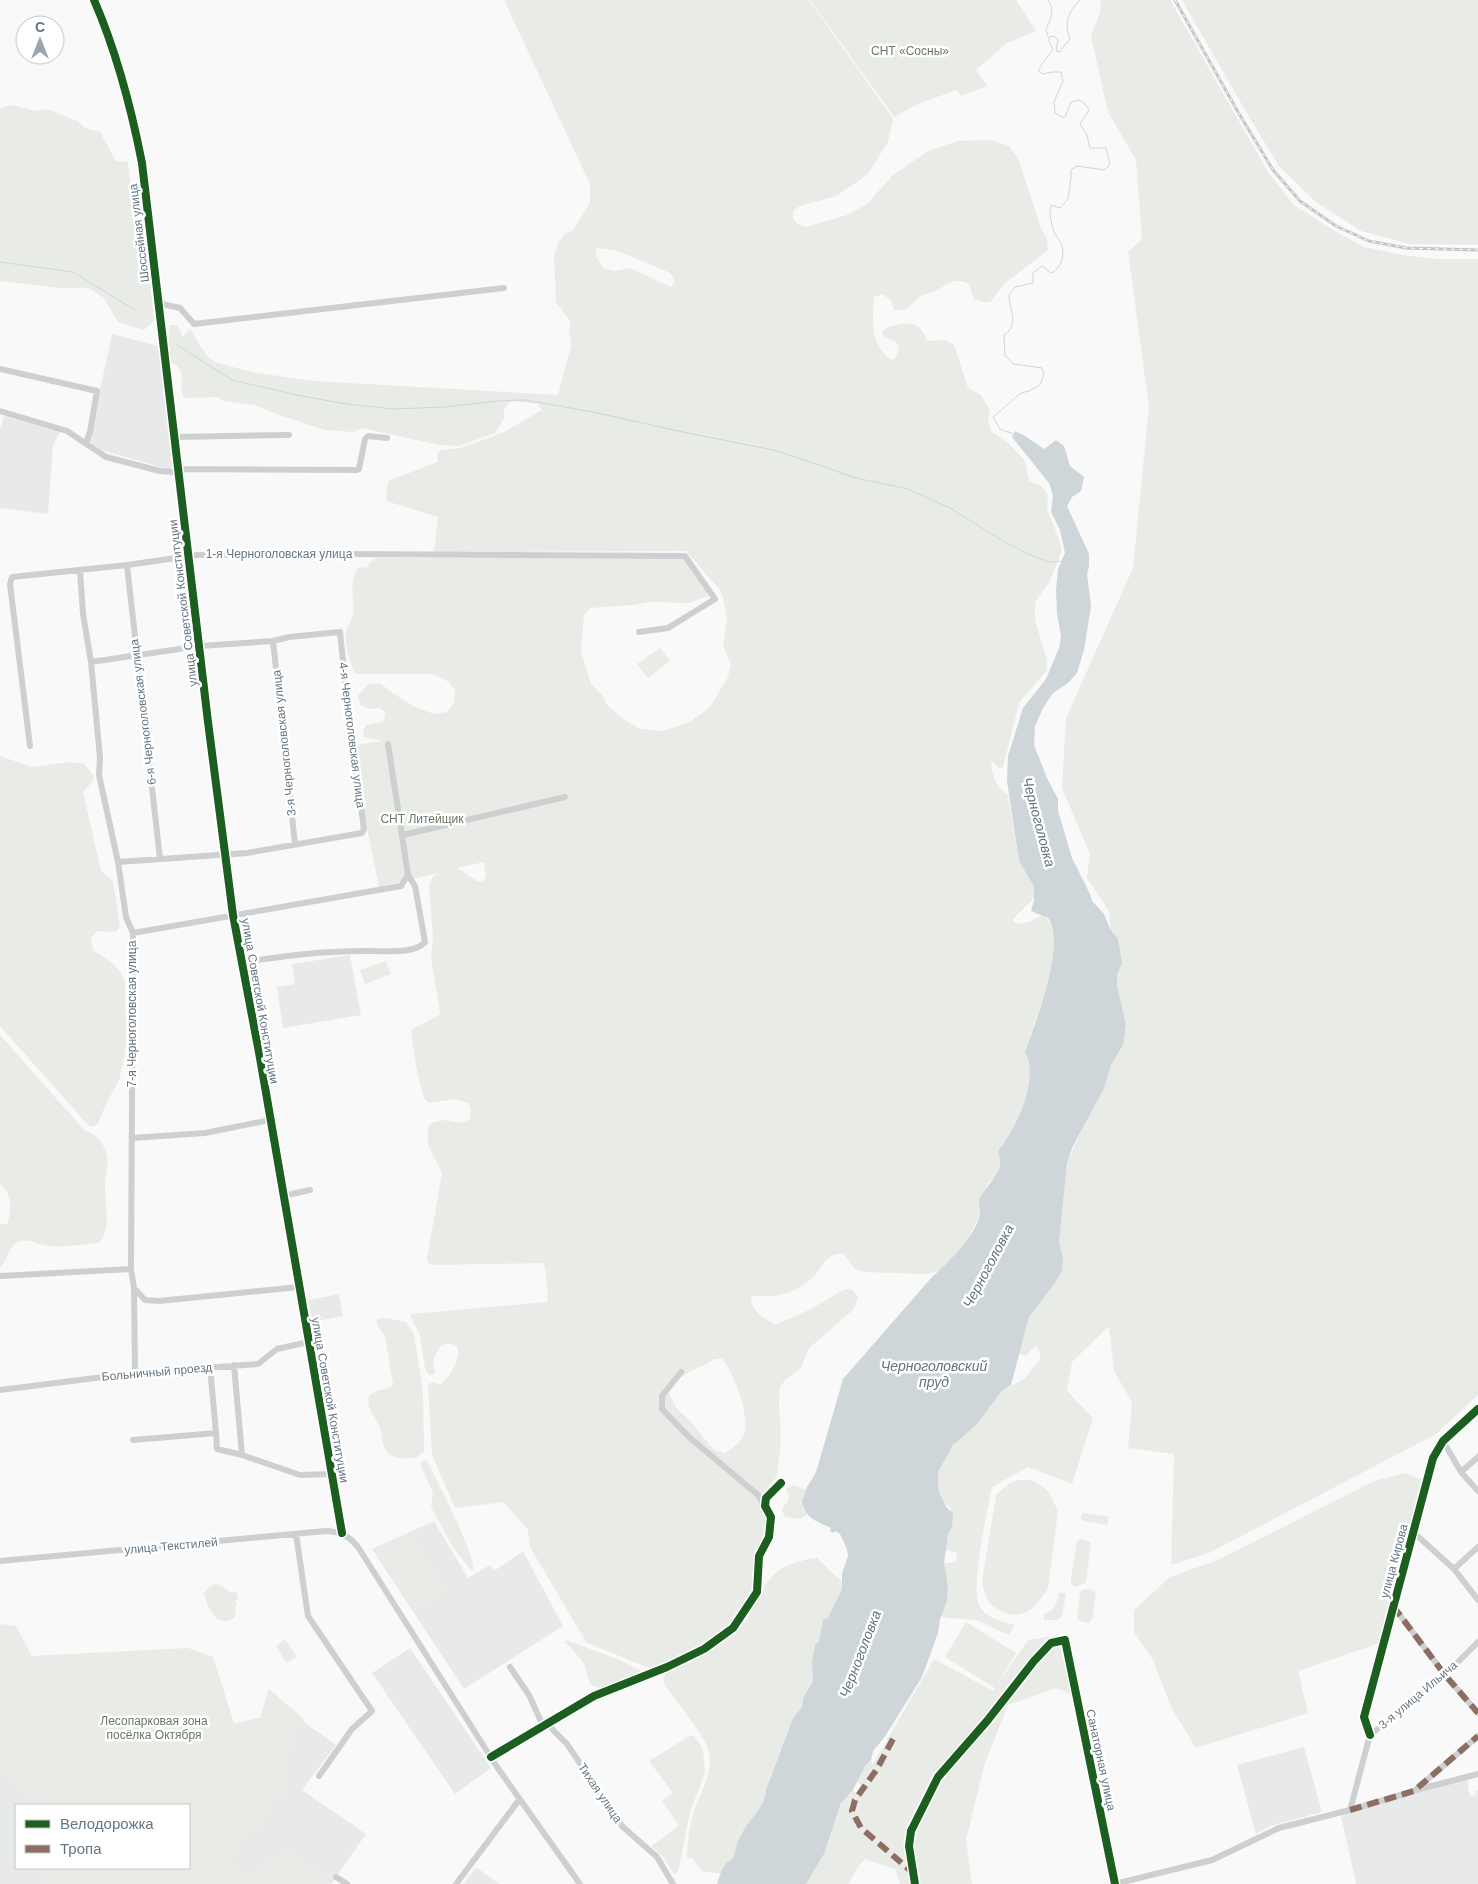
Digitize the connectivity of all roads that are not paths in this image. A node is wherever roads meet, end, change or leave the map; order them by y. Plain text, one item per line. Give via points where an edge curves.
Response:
1 (94, 0) edge
2 (504, 288) dead end
3 (158, 303) junction
4 (0, 369) edge
5 (0, 411) edge
6 (289, 435) dead end
7 (175, 437) junction
8 (387, 438) dead end
9 (86, 443) junction
10 (179, 469) junction
11 (188, 556) junction
12 (127, 565) junction
13 (80, 570) junction
14 (639, 632) dead end
15 (273, 641) junction
16 (200, 646) junction
17 (136, 656) junction
18 (91, 662) junction
19 (388, 744) dead end
20 (30, 746) dead end
21 (565, 797) dead end
22 (402, 835) junction
23 (295, 844) junction
24 (225, 854) junction
25 (160, 859) junction
26 (118, 862) junction
27 (408, 876) junction
28 (233, 915) junction
29 (133, 933) junction
30 (242, 962) junction
31 (270, 1120) junction
32 (132, 1138) junction
33 (310, 1190) dead end
34 (283, 1196) junction
35 (131, 1268) junction
36 (0, 1276) edge
37 (299, 1287) junction
38 (134, 1288) junction
39 (308, 1342) junction
40 (234, 1366) junction
41 (210, 1367) junction
42 (681, 1372) dead end
43 (135, 1373) junction
44 (0, 1390) edge
45 (1478, 1409) edge
46 (216, 1433) junction
47 (133, 1440) dead end
48 (1442, 1441) junction
49 (242, 1455) junction
50 (1478, 1457) edge
51 (1461, 1472) junction
52 (332, 1474) junction
53 (780, 1483) dead end
54 (1478, 1491) edge
55 (766, 1506) junction
56 (1413, 1532) junction
57 (296, 1534) junction
58 (342, 1534) junction
59 (1478, 1547) edge
60 (0, 1561) edge
61 (1454, 1569) junction
62 (1478, 1600) edge
63 (1393, 1606) junction
64 (1478, 1642) edge
65 (510, 1668) dead end
66 (1445, 1674) junction
67 (1478, 1713) edge
68 (546, 1724) junction
69 (1370, 1735) junction
70 (1478, 1736) edge
71 (491, 1757) junction
72 (1478, 1774) edge
73 (318, 1776) dead end
74 (1414, 1790) junction
75 (519, 1800) junction
76 (1350, 1810) junction
77 (336, 1877) dead end
78 (347, 1884) edge
79 (456, 1884) edge
80 (580, 1884) edge
81 (673, 1884) edge
82 (915, 1884) edge
83 (1115, 1884) edge

1 - 3 street, Шоссейная улица via 119,64 132,111 142,163
2 - 3 street via 194,324 180,308
3 - 7 street, Шоссейная улица
4 - 9 street via 97,391
5 - 9 street via 67,432
6 - 7 street
7 - 10 street, Шоссейная улица
8 - 10 street via 368,436 365,439 357,470
9 - 10 street via 106,457 160,471
10 - 11 street, улица Советской Конституции
11 - 12 street, 1-я Черноголовская улица
11 - 14 street, 1-я Черноголовская улица via 347,550 427,554 685,556 715,598 668,628
11 - 16 street, улица Советской Конституции
12 - 13 street, 1-я Черноголовская улица
12 - 17 street, 6-я Черноголовская улица
13 - 18 street, 7-я Черноголовская улица
13 - 20 street, 1-я Черноголовская улица via 12,577 10,584
15 - 16 street
15 - 23 street, 3-я Черноголовская улица
15 - 23 street, 4-я Черноголовская улица via 340,632 364,828 358,835
16 - 17 street
16 - 24 street, улица Советской Конституции
17 - 18 street
17 - 25 street, 6-я Черноголовская улица
18 - 26 street, 7-я Черноголовская улица via 100,758 98,775
19 - 22 street
21 - 22 street
22 - 27 street
23 - 24 street
24 - 25 street
24 - 28 street, улица Советской Конституции
25 - 26 street
26 - 29 street, 7-я Черноголовская улица via 126,917
27 - 28 street via 401,886
27 - 30 street via 415,886 425,938 421,946 390,952 331,951
28 - 29 street
28 - 30 street, улица Советской Конституции
29 - 32 street, 7-я Черноголовская улица
30 - 31 street, улица Советской Конституции
31 - 32 street via 205,1133
31 - 34 street, улица Советской Конституции
32 - 35 street, 7-я Черноголовская улица
33 - 34 street
34 - 37 street, улица Советской Конституции
35 - 36 street
35 - 38 street, 7-я Черноголовская улица
37 - 38 street via 159,1301 145,1300
37 - 39 street, улица Советской Конституции
38 - 43 street, 7-я Черноголовская улица
39 - 40 street, Больничный проезд via 277,1349 258,1364
39 - 52 street, улица Советской Конституции
40 - 41 street, Больничный проезд
40 - 49 street
41 - 43 street, Больничный проезд
41 - 46 street
42 - 55 street via 662,1396 662,1409 689,1438 758,1495
43 - 44 street, Больничный проезд
45 - 48 street, улица Кирова
46 - 47 street
46 - 49 street via 217,1449
48 - 51 street
48 - 56 street, улица Кирова via 1433,1458
49 - 52 street via 300,1474
50 - 51 street
51 - 54 street
52 - 58 street, улица Советской Конституции
53 - 55 street via 766,1498
55 - 68 street via 771,1517 769,1537 759,1556 757,1592 733,1628 704,1649 594,1696
56 - 61 street
56 - 63 street, улица Кирова
57 - 58 street, улица Текстилей
57 - 60 street, улица Текстилей
57 - 73 street via 308,1616 372,1711 352,1729
58 - 71 street via 358,1547
59 - 61 street
61 - 62 street
63 - 66 street
63 - 69 street, улица Кирова via 1364,1716
64 - 66 street, 3-я улица Ильича
65 - 68 street, Тихая улица
66 - 67 street
66 - 69 street, 3-я улица Ильича
68 - 71 street
68 - 81 street, Тихая улица via 567,1744 622,1826 657,1857
69 - 76 street, 3-я улица Ильича
70 - 74 street
71 - 75 street
72 - 74 street
74 - 76 street
75 - 79 street
75 - 80 street
76 - 83 street via 1279,1828 1212,1860
77 - 78 street
82 - 83 street, Санаторная улица via 909,1846 911,1831 938,1777 1034,1661 1051,1643 1065,1640

